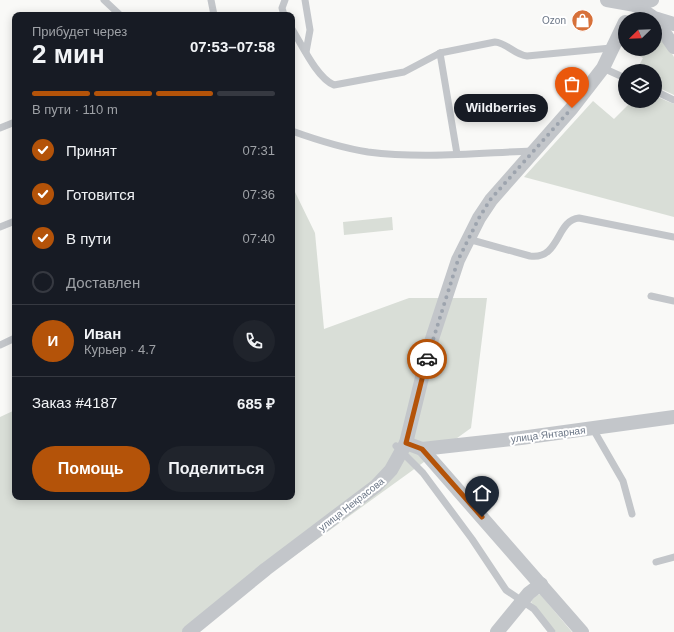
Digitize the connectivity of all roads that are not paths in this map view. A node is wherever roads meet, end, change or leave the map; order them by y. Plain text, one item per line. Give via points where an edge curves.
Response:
1 (104, 0) edge
2 (211, 0) edge
3 (285, 0) edge
4 (305, 0) edge
5 (608, 0) edge
6 (652, 0) edge
7 (635, 5) junction
8 (117, 12) edge
9 (213, 12) edge
10 (283, 12) edge
11 (631, 12) edge
12 (644, 12) edge
13 (662, 21) edge
14 (674, 24) edge
15 (662, 30) edge
16 (295, 34) edge
17 (618, 35) edge
18 (674, 47) edge
19 (611, 48) junction
20 (306, 52) junction
21 (440, 53) junction
22 (603, 68) junction
23 (618, 75) edge
24 (662, 94) edge
25 (674, 100) edge
26 (12, 123) edge
27 (0, 128) edge
28 (295, 132) edge
29 (532, 151) junction
30 (457, 154) junction
31 (12, 221) edge
32 (0, 227) edge
33 (674, 237) edge
34 (468, 239) junction
35 (651, 296) dead end
36 (674, 301) edge
37 (12, 339) edge
38 (0, 345) edge
39 (674, 417) edge
40 (593, 428) junction
41 (401, 447) junction
42 (422, 449) junction
43 (632, 514) dead end
44 (674, 556) edge
45 (656, 562) dead end
46 (542, 584) junction
47 (523, 602) junction
48 (189, 632) edge
49 (497, 632) edge
50 (552, 632) edge
51 (582, 632) edge

1 - 8 lane
2 - 9 lane
3 - 10 lane
4 - 20 lane via 310,30
5 - 7 street
6 - 7 street
7 - 11 street
7 - 12 street
13 - 14 street
15 - 18 street
16 - 20 lane
17 - 19 street, улица Некрасова
19 - 21 lane via 527,56 520,55 500,42 495,42
19 - 22 street, улица Некрасова
20 - 21 lane via 324,78 336,85 404,72
21 - 30 lane
22 - 23 lane
22 - 29 street, улица Некрасова via 572,108
24 - 25 lane
26 - 27 lane
28 - 30 lane via 367,152
29 - 30 lane
29 - 34 street, улица Некрасова via 490,200
31 - 32 lane
33 - 34 lane via 579,218 567,224 553,246 539,256 530,256
34 - 41 street, улица Некрасова via 458,260 430,345
35 - 36 lane
37 - 38 lane
39 - 40 street, улица Янтарная
40 - 42 street, улица Янтарная
40 - 43 lane via 624,481
41 - 42 street
41 - 47 lane via 472,539 506,590
41 - 48 street, улица Некрасова via 391,470 376,486 266,569
42 - 46 street
44 - 45 lane
46 - 47 street via 529,593
46 - 51 street
47 - 49 street
47 - 50 lane via 534,609

